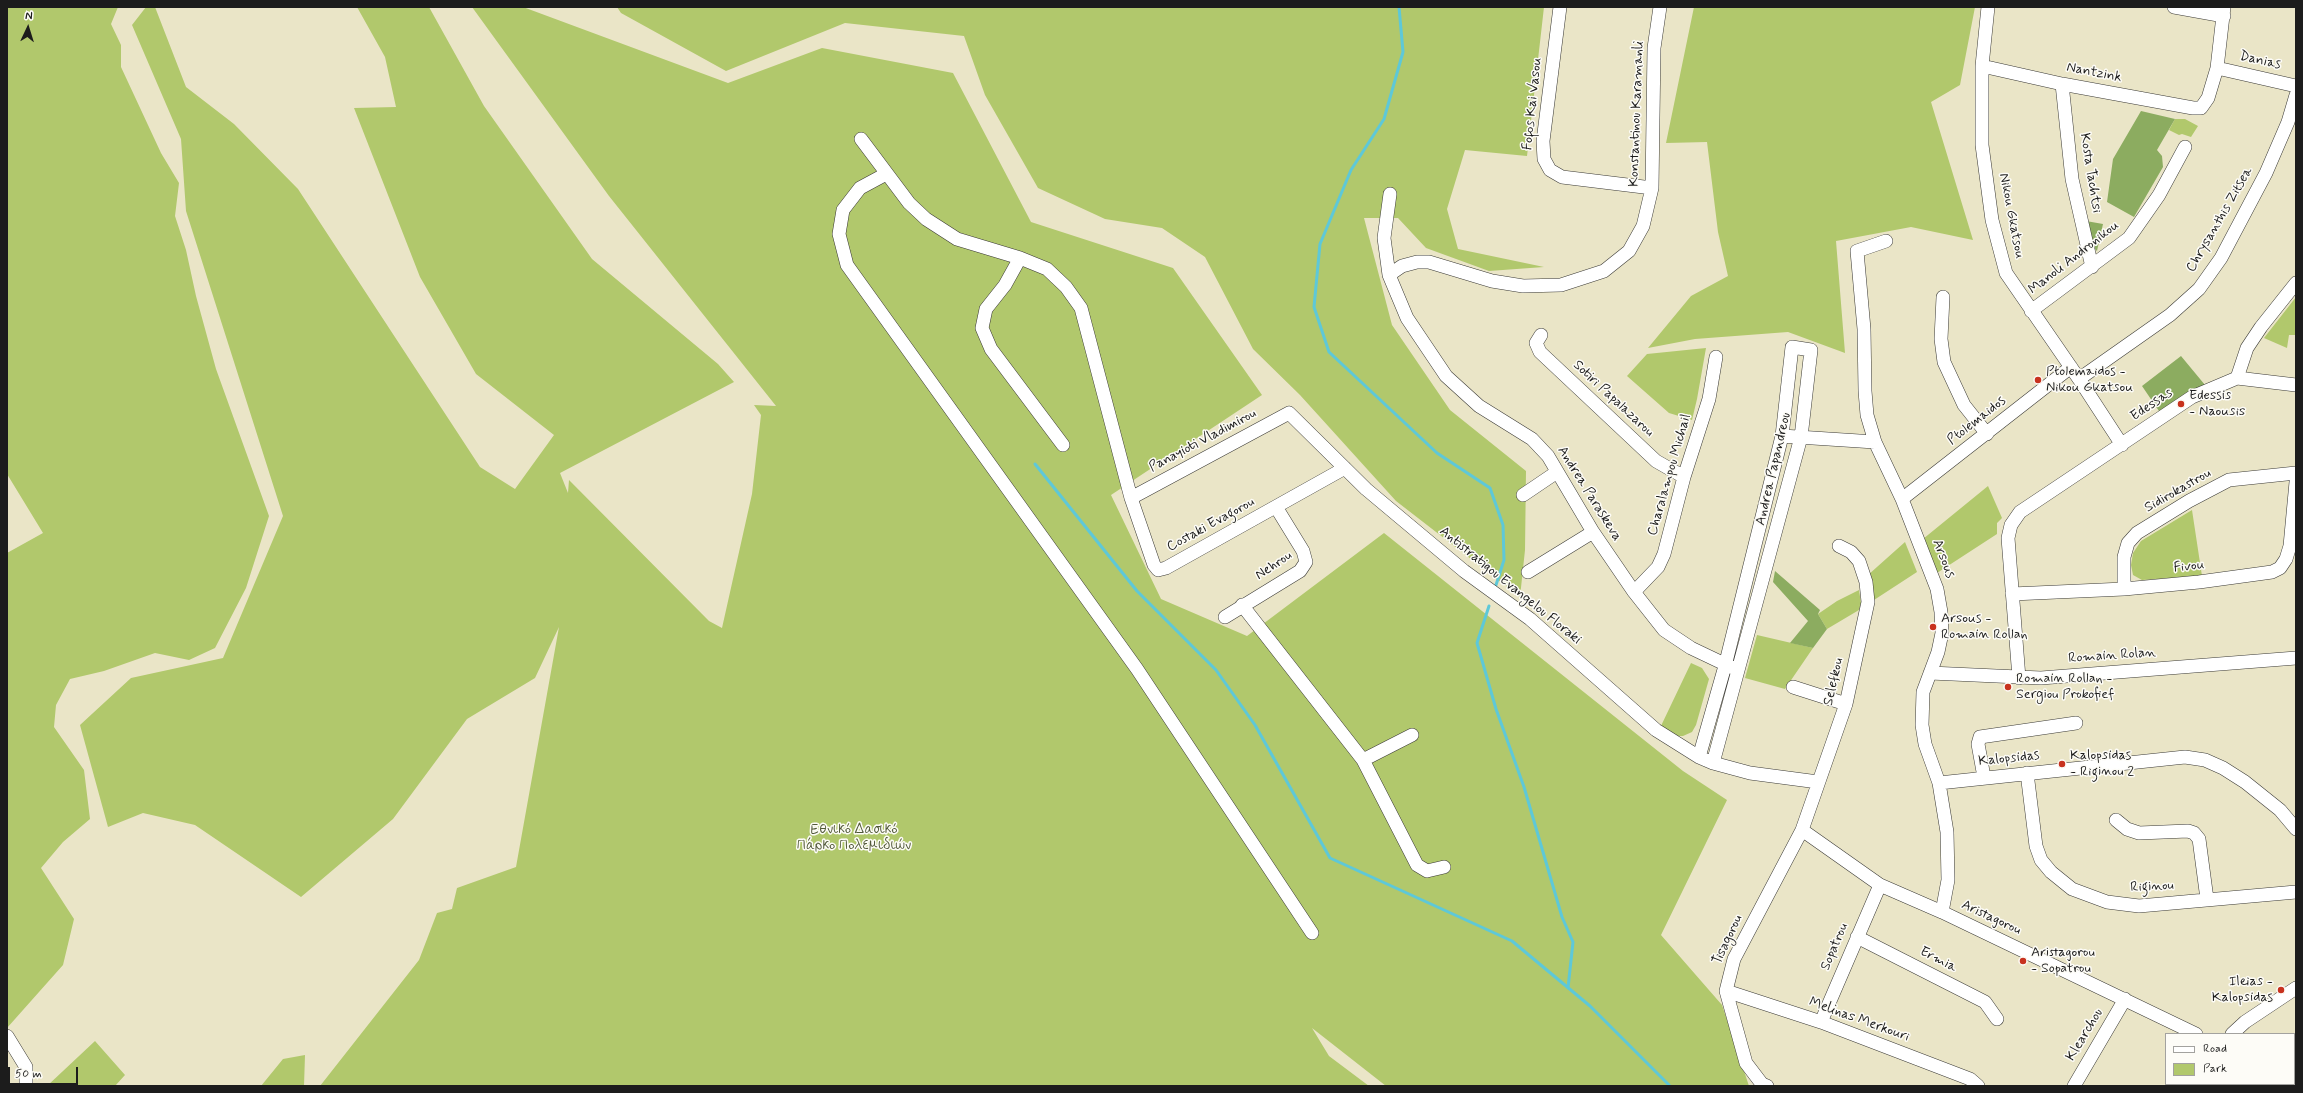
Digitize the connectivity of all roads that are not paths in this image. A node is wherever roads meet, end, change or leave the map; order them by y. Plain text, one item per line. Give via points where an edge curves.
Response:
1 (1560, 7) edge
2 (1660, 7) edge
3 (1988, 7) edge
4 (2174, 7) edge
5 (2224, 11) edge
6 (1982, 66) junction
7 (2217, 68) junction
8 (2062, 84) junction
9 (2296, 86) edge
10 (2296, 95) edge
11 (2292, 122) edge
12 (861, 139) dead end
13 (2185, 147) dead end
14 (886, 174) junction
15 (1652, 188) junction
16 (1390, 194) dead end
17 (1886, 241) dead end
18 (1020, 258) junction
19 (2092, 267) junction
20 (1389, 275) junction
21 (2296, 284) edge
22 (1943, 296) dead end
23 (2031, 311) junction
24 (1541, 335) dead end
25 (1716, 357) dead end
26 (2071, 367) junction
27 (2237, 378) junction
28 (2079, 379) junction
29 (2296, 385) edge
30 (1289, 413) joint
31 (1987, 434) junction
32 (1782, 436) junction
33 (1801, 437) junction
34 (1875, 442) junction
35 (1063, 445) dead end
36 (2122, 445) junction
37 (1345, 468) junction
38 (1557, 472) junction
39 (2296, 473) edge
40 (1684, 476) junction
41 (2296, 482) edge
42 (1523, 495) dead end
43 (1132, 498) junction
44 (1902, 499) junction
45 (1276, 507) junction
46 (1593, 532) junction
47 (1839, 546) dead end
48 (1528, 572) dead end
49 (2124, 589) junction
50 (1634, 592) junction
51 (2012, 594) junction
52 (1242, 605) junction
53 (1225, 617) dead end
54 (2296, 658) edge
55 (1725, 666) junction
56 (1738, 669) junction
57 (1930, 673) junction
58 (2019, 678) junction
59 (1793, 688) dead end
60 (1846, 704) junction
61 (2076, 723) dead end
62 (1412, 735) dead end
63 (1699, 758) junction
64 (1362, 760) junction
65 (1713, 763) junction
66 (2027, 773) junction
67 (1984, 777) junction
68 (1818, 782) junction
69 (1939, 783) junction
70 (2116, 820) dead end
71 (2295, 823) edge
72 (1802, 830) junction
73 (1444, 868) dead end
74 (1880, 885) junction
75 (2296, 892) edge
76 (2207, 899) junction
77 (1942, 912) junction
78 (1312, 933) dead end
79 (1857, 937) junction
80 (2296, 988) edge
81 (1726, 991) junction
82 (2125, 999) junction
83 (1997, 1019) dead end
84 (1821, 1022) junction
85 (2194, 1033) edge
86 (2233, 1033) edge
87 (7, 1036) edge
88 (26, 1086) edge
89 (1767, 1086) edge
90 (1978, 1086) edge
91 (2074, 1086) edge

1 - 15 street, Fofos Kai Vasou via 1543,142 1544,159 1550,170 1562,177
2 - 15 street, Konstantinou Karamanli via 1654,48
3 - 6 street, Nikou Gkatsou
4 - 5 street
5 - 7 street
6 - 8 street, Nantzink
6 - 23 street, Nikou Gkatsou via 1982,145 1992,220 2006,273
7 - 8 street, Nantzink via 2208,98 2201,108
7 - 9 street, Danias
8 - 19 street, Kosta Tachtsi via 2072,179
10 - 11 street, Chrysanthis Zitsea
11 - 28 street, Chrysanthis Zitsea via 2221,258 2199,289 2170,315
12 - 14 street
13 - 19 street, Manoli Andronikou via 2159,196 2129,238
14 - 18 street via 909,203 926,219 957,238
14 - 78 street via 860,188 843,210 839,234 847,265 1137,669
15 - 20 street, Konstantinou Karamanli via 1643,226 1629,251 1604,271 1561,285 1523,286 1492,281 1429,262 1402,266
16 - 20 street, Andrea Paraskeva via 1384,238
17 - 34 street, Arsous via 1857,251 1864,329 1864,391 1867,415
18 - 35 street via 1005,285 986,309 982,328 991,349
18 - 43 street via 1047,269 1066,286 1081,308
19 - 23 street, Manoli Andronikou
20 - 38 street, Andrea Paraskeva via 1407,318 1446,376 1479,406 1532,439 1548,456
21 - 27 street via 2247,348
22 - 31 street via 1941,339 1944,362 1964,406
23 - 26 street, Nikou Gkatsou
24 - 40 street, Sotiri Papalazarou via 1536,343 1540,352 1656,461
25 - 40 street, Charalampou Michail via 1709,400
26 - 28 street, Nikou Gkatsou
26 - 31 street, Ptolemaidos
27 - 29 street
27 - 36 street, Edessas via 2192,397
28 - 36 street, Nikou Gkatsou
30 - 37 street, Antistratigou Evangelou Floraki
30 - 43 street, Panayioti Vladimirou
31 - 44 street, Ptolemaidos
32 - 33 street
32 - 33 street, Andrea Papandreou via 1792,347 1811,350
32 - 55 street, Andrea Papandreou
33 - 34 street
33 - 56 street, Andrea Papandreou
34 - 44 street, Arsous
36 - 51 street, Edessas via 2020,512 2011,525 2008,538
37 - 45 street, Costaki Evagorou
37 - 63 street, Antistratigou Evangelou Floraki via 1366,489 1464,571 1530,619 1654,729
38 - 42 street
38 - 46 street, Andrea Paraskeva
39 - 49 street, Sidirokastrou via 2229,480 2137,533 2128,543 2124,557
40 - 50 street, Charalampou Michail via 1664,554 1658,567
41 - 49 street, Fivou via 2290,546 2280,568 2272,572 2236,577
43 - 45 street, Costaki Evagorou via 1154,565 1158,570 1166,568
44 - 57 street, Arsous via 1937,590 1942,633
45 - 52 street, Nehrou via 1303,551 1306,562 1300,571
46 - 48 street
46 - 50 street, Andrea Paraskeva
47 - 60 street, Selefkou via 1851,552 1859,561 1866,582 1868,602
49 - 51 street, Fivou
50 - 55 street, Andrea Paraskeva via 1664,630
51 - 58 street
52 - 53 street, Nehrou
52 - 64 street
54 - 58 street, Romain Rolan
55 - 56 street, Andrea Paraskeva
55 - 63 street, Andrea Papandreou
56 - 65 street, Andrea Papandreou
57 - 58 street, Romain Rolan
57 - 69 street, Arsous via 1923,692 1922,724 1925,744
59 - 60 street
60 - 68 street, Selefkou
61 - 67 street via 1980,737 1978,744
62 - 64 street
63 - 65 street, Antistratigou Evangelou Floraki
64 - 73 street via 1417,865 1427,870
65 - 68 street, Antistratigou Evangelou Floraki via 1750,773
66 - 67 street, Kalopsidas
66 - 71 street, Kalopsidas via 2185,757 2205,760 2245,782
66 - 76 street, Riginou via 2036,846 2041,860 2050,872 2072,889 2107,902 2139,906
67 - 69 street, Kalopsidas
68 - 72 street, Selefkou
69 - 77 street, Arsous via 1947,832 1948,866
70 - 76 street via 2127,829 2139,833 2194,833 2199,839
72 - 74 street, Aristagorou
72 - 81 street, Tisagorou via 1734,959
74 - 77 street, Aristagorou
74 - 79 street, Sopatrou
75 - 76 street, Riginou
77 - 82 street, Aristagorou
79 - 83 street, Ermia via 1985,1002
79 - 84 street, Sopatrou
80 - 86 street via 2245,1022
81 - 84 street, Melinas Merkouri
81 - 89 street, Tisagorou via 1746,1063 1762,1084
82 - 85 street, Aristagorou
82 - 91 street, Klearchou
84 - 90 street, Melinas Merkouri via 1970,1079
87 - 88 street via 26,1067

